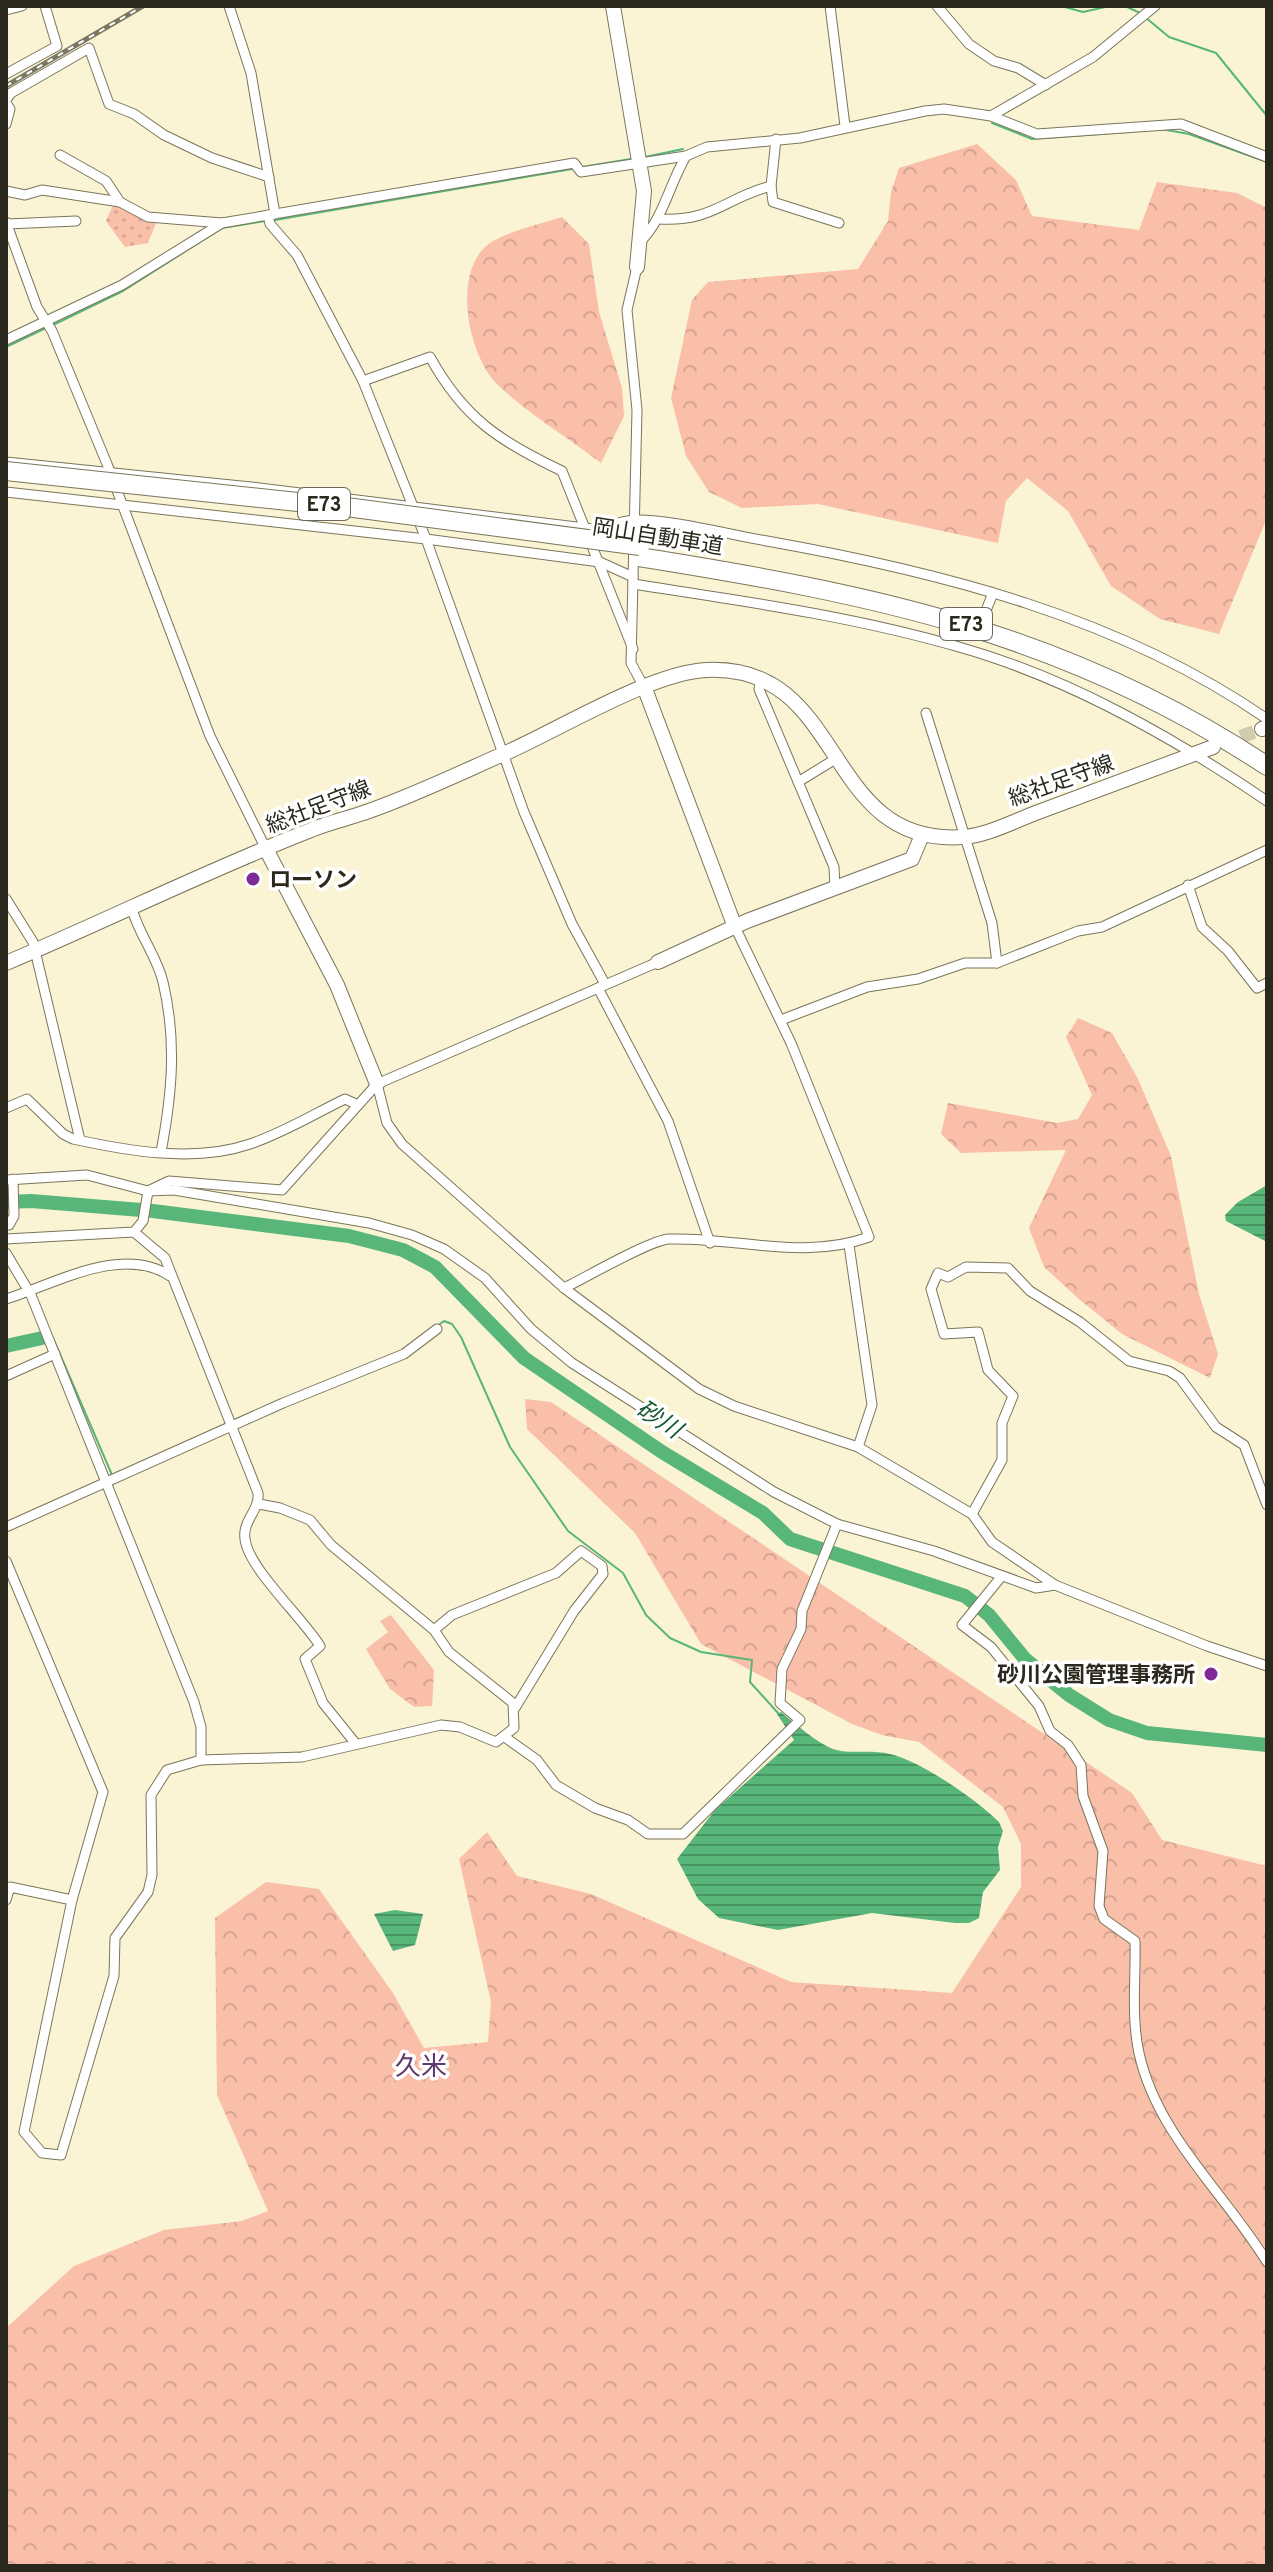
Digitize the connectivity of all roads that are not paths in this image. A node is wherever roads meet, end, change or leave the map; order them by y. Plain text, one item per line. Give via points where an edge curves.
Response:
1 (22, 6) edge
2 (45, 6) edge
3 (229, 6) edge
4 (613, 6) edge
5 (830, 6) edge
6 (937, 6) edge
7 (6, 10) edge
8 (1150, 11) edge
9 (6, 74) edge
10 (1046, 85) junction
11 (6, 102) edge
12 (991, 116) junction
13 (6, 124) edge
14 (845, 126) junction
15 (776, 139) junction
16 (60, 155) dead end
17 (686, 156) junction
18 (1267, 157) edge
19 (640, 160) junction
20 (269, 177) junction
21 (771, 186) junction
22 (6, 191) edge
23 (120, 202) junction
24 (271, 218) junction
25 (659, 219) junction
26 (76, 221) dead end
27 (222, 223) junction
28 (839, 223) dead end
29 (7, 224) edge
30 (641, 241) junction
31 (637, 267) joint
32 (49, 325) junction
33 (6, 340) edge
34 (363, 381) junction
35 (6, 462) edge
36 (6, 471) edge
37 (110, 472) junction
38 (6, 482) edge
39 (6, 492) edge
40 (122, 503) junction
41 (413, 506) junction
42 (635, 520) junction
43 (586, 528) junction
44 (426, 539) junction
45 (640, 551) junction
46 (600, 562) junction
47 (633, 580) junction
48 (993, 593) junction
49 (987, 608) dead end
50 (976, 637) dead end
51 (633, 649) junction
52 (970, 651) junction
53 (761, 679) junction
54 (645, 689) junction
55 (926, 713) dead end
56 (1265, 725) edge
57 (1213, 747) tunnel mouth
58 (1267, 752) edge
59 (505, 753) junction
60 (1197, 753) junction
61 (837, 758) junction
62 (1267, 766) edge
63 (798, 782) junction
64 (1267, 801) edge
65 (922, 835) junction
66 (963, 837) junction
67 (266, 849) junction
68 (1267, 850) edge
69 (1188, 885) junction
70 (835, 888) junction
71 (6, 899) edge
72 (132, 909) junction
73 (735, 927) junction
74 (35, 951) junction
75 (658, 962) joint
76 (6, 963) edge
77 (997, 963) junction
78 (1267, 983) edge
79 (602, 986) junction
80 (781, 1020) junction
81 (377, 1084) junction
82 (356, 1104) junction
83 (6, 1108) edge
84 (80, 1140) junction
85 (161, 1152) junction
86 (9, 1180) edge
87 (148, 1194) junction
88 (7, 1225) edge
89 (134, 1232) junction
90 (6, 1239) edge
91 (710, 1243) junction
92 (849, 1245) junction
93 (6, 1253) edge
94 (170, 1276) junction
95 (564, 1288) junction
96 (29, 1292) junction
97 (6, 1299) edge
98 (437, 1329) dead end
99 (55, 1354) junction
100 (6, 1376) edge
101 (230, 1426) junction
102 (858, 1447) junction
103 (108, 1483) junction
104 (259, 1504) junction
105 (1267, 1505) edge
106 (972, 1514) junction
107 (6, 1527) edge
108 (835, 1528) junction
109 (6, 1561) edge
110 (1001, 1577) junction
111 (1055, 1585) junction
112 (434, 1630) junction
113 (1267, 1666) edge
114 (515, 1708) junction
115 (506, 1738) junction
116 (356, 1744) junction
117 (201, 1760) junction
118 (6, 1900) edge
119 (72, 1900) junction
120 (1267, 2262) edge

1 - 7 street
2 - 9 street via 57,46
3 - 20 street via 251,73
4 - 19 main road
5 - 14 street
6 - 10 street via 969,44
8 - 10 street via 1118,40
10 - 12 street
11 - 13 street
11 - 20 street via 11,93 89,48 109,104 212,158
12 - 14 street via 944,109
12 - 18 street via 1037,134 1181,124
14 - 15 street
15 - 17 street via 707,147
15 - 21 street
16 - 23 street via 106,181
17 - 19 street
17 - 25 street
19 - 24 street via 578,168 574,163
19 - 30 main road via 645,203
20 - 24 street
21 - 25 street via 750,191 705,216
21 - 28 street via 773,202
22 - 23 street via 25,195 42,190
23 - 27 street via 152,218
24 - 27 street
24 - 34 street via 297,255
25 - 30 street
26 - 29 street
27 - 32 street
29 - 32 street via 37,307
30 - 31 main road
31 - 42 street via 627,310 637,410
32 - 33 street
32 - 37 street
34 - 41 street
34 - 43 street via 430,357 446,387 467,410 511,447 562,471
35 - 37 street
36 - 45 highway, 岡山自動車道 / E73, bridge via 292,501
37 - 40 street
37 - 41 street
38 - 45 highway, 岡山自動車道 / E73
39 - 40 street
40 - 44 street
40 - 67 street via 210,736
41 - 43 street
41 - 44 street
42 - 43 street
42 - 47 street
42 - 48 street via 839,554
43 - 46 street
44 - 46 street
44 - 59 street
45 - 58 highway, 岡山自動車道 / E73 via 853,583 951,606 1106,664
45 - 62 highway, 岡山自動車道 / E73 via 879,600 1012,639 1142,694
46 - 47 street
46 - 51 street
47 - 51 street
47 - 52 street via 824,615
48 - 49 street
48 - 56 street via 1049,609 1143,650 1242,702
50 - 52 street
51 - 54 street via 631,663
52 - 60 street via 1070,690
53 - 54 main road, 総社足守線 via 705,670
53 - 61 main road, 総社足守線 via 807,712
53 - 63 street via 759,689
54 - 59 main road, 総社足守線
54 - 73 main road
55 - 66 street
57 - 60 main road, 総社足守線
59 - 67 main road, 総社足守線
59 - 79 street via 524,812
60 - 64 street
60 - 66 main road, 総社足守線
61 - 63 street
61 - 65 main road, 総社足守線 via 851,784 881,815
63 - 70 street via 834,867
65 - 66 main road, 総社足守線
65 - 70 main road via 912,859
66 - 77 street via 992,923
67 - 72 main road, 総社足守線
67 - 81 main road via 337,985
68 - 69 street
69 - 77 street via 1102,927
69 - 78 street via 1208,935 1257,988
70 - 73 main road
71 - 74 street
72 - 74 main road, 総社足守線
72 - 85 street via 162,980 172,1043 174,1075
73 - 75 main road
73 - 80 street
74 - 76 main road, 総社足守線
74 - 84 street
75 - 79 street
77 - 80 street via 965,963 918,979 867,987
79 - 81 street
79 - 91 street via 668,1121
80 - 92 street via 869,1237
81 - 82 street
81 - 95 street via 387,1123 402,1144
82 - 85 street via 345,1099 249,1145
82 - 87 street via 282,1190 169,1181
83 - 84 street via 27,1099 63,1134
84 - 85 street
86 - 87 street via 87,1175
86 - 88 street via 14,1216
87 - 89 street via 143,1221
87 - 108 street via 174,1190 369,1223 444,1249 485,1278 531,1329 572,1363
89 - 90 street
89 - 94 street via 165,1258
91 - 92 street via 779,1249
91 - 95 street via 666,1239
92 - 102 street via 872,1405
93 - 96 street
94 - 96 street via 156,1267 112,1265
94 - 101 street
95 - 102 street via 714,1398
96 - 97 street
96 - 99 street
98 - 101 street via 404,1354
99 - 100 street
99 - 103 street
101 - 103 street
101 - 104 street
102 - 106 street
103 - 107 street
103 - 117 street via 194,1702
104 - 112 street via 310,1520 331,1545
104 - 116 street via 244,1532 248,1555 320,1646 305,1659 323,1703
105 - 106 street via 1244,1445 1216,1427 1180,1378 1129,1361 1030,1291 1008,1268 966,1267 948,1277 938,1273 931,1289 944,1334 978,1332 988,1370 1013,1396 1002,1423 1002,1460
106 - 111 street via 992,1542
108 - 110 street via 934,1551
108 - 115 street via 781,1674 780,1703 800,1717 798,1724 683,1834 648,1834 556,1785 537,1760
109 - 119 street via 102,1783
110 - 111 street via 1036,1588
110 - 120 street via 962,1625 991,1647 1039,1706 1050,1731 1081,1765 1083,1796 1103,1851 1099,1906 1104,1919 1135,1941 1138,2051 1150,2092 1167,2127 1241,2220
111 - 113 street
112 - 114 street via 449,1652
112 - 114 street via 452,1615 556,1573 581,1551 602,1566 603,1574
114 - 115 street via 514,1728
115 - 116 street via 490,1742 465,1728 441,1725
116 - 117 street via 291,1758
117 - 119 street via 167,1770 153,1787 152,1875 142,1903 115,1938 114,1976 61,2155 42,2153 24,2132
118 - 119 street via 10,1887

